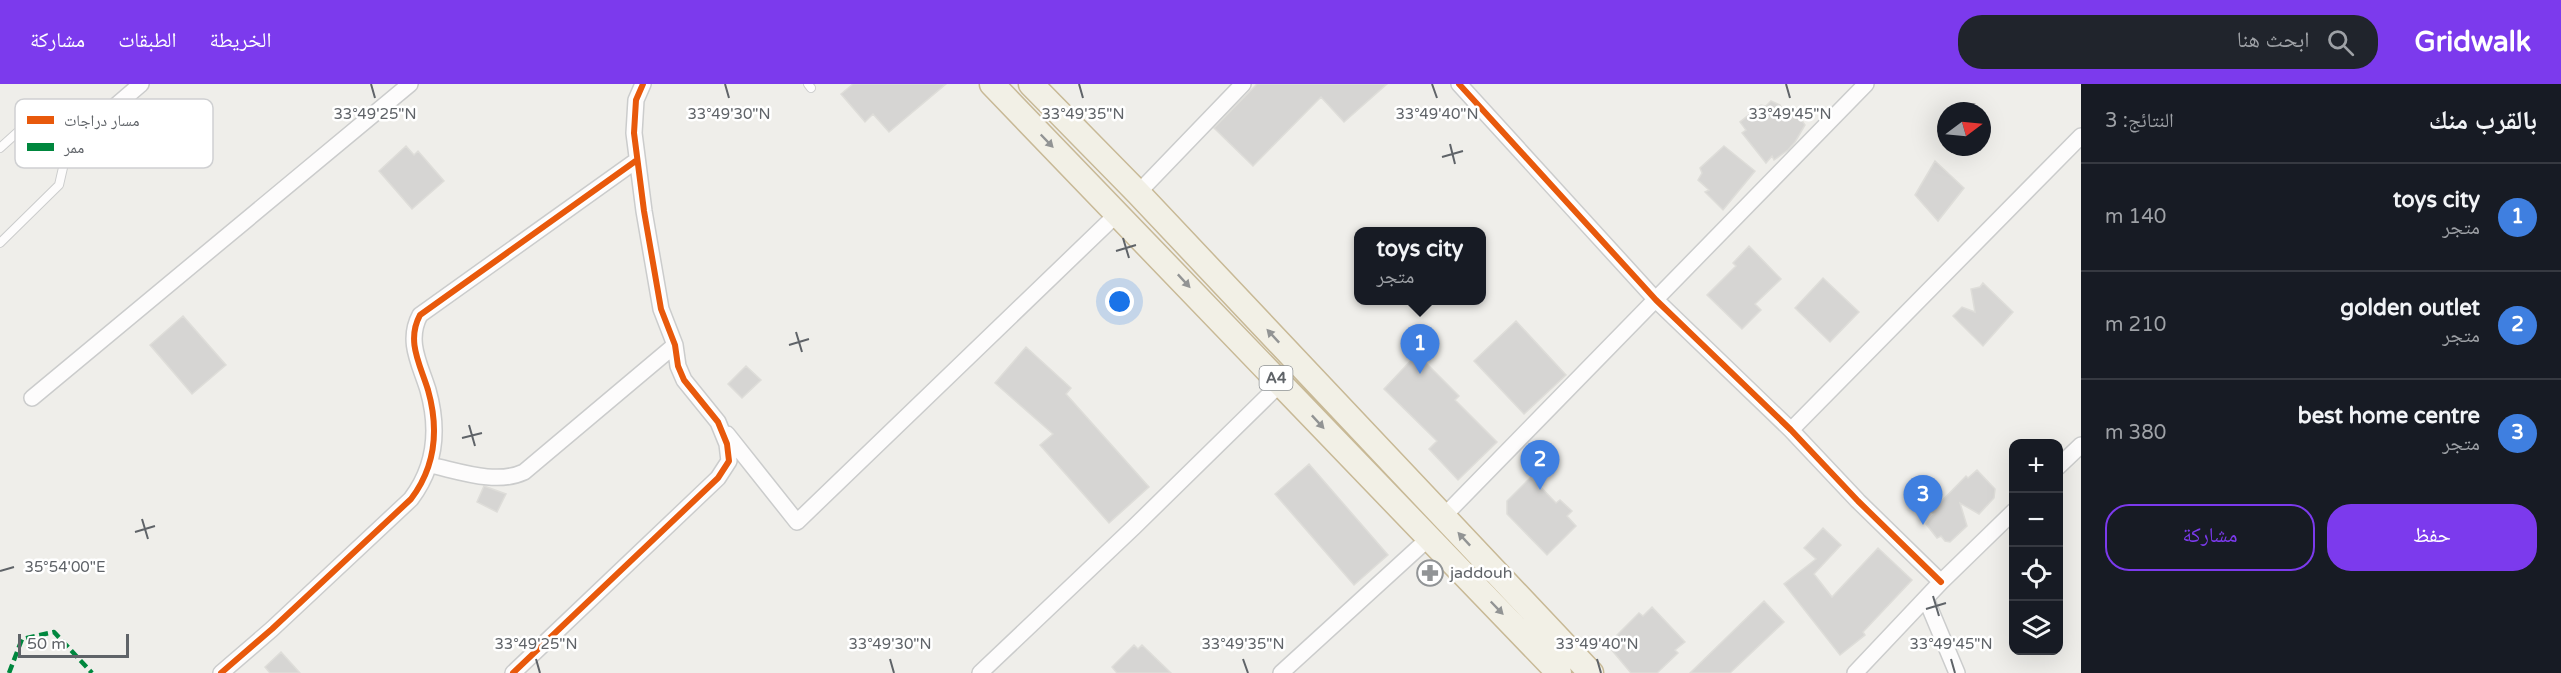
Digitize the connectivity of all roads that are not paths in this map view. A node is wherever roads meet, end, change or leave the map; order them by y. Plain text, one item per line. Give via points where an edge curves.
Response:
1 (141, 84) edge
2 (410, 84) edge
3 (643, 84) edge
4 (992, 84) edge
5 (1031, 84) edge
6 (1243, 84) edge
7 (1459, 84) edge
8 (1866, 84) edge
9 (124, 99) edge
10 (15, 134) edge
11 (2081, 136) edge
12 (0, 148) edge
13 (637, 160) junction
14 (63, 168) edge
15 (1138, 193) junction
16 (1118, 213) junction
17 (0, 243) edge
18 (1656, 300) junction
19 (675, 345) junction
20 (1281, 383) junction
21 (32, 398) dead end
22 (718, 422) junction
23 (1791, 430) junction
24 (2081, 445) edge
25 (2063, 462) edge
26 (430, 465) junction
27 (2009, 515) edge
28 (1443, 516) junction
29 (1429, 538) junction
30 (1941, 582) junction
31 (1926, 599) junction
32 (221, 673) edge
33 (513, 673) edge
34 (980, 673) edge
35 (1281, 673) edge
36 (1559, 673) edge
37 (1591, 673) edge
38 (1855, 673) edge
39 (1957, 673) edge

1 - 9 street
2 - 21 street
3 - 13 street via 633,115
4 -> 16 highway, A4
5 - 15 highway, A4
6 - 15 street
7 - 18 street
8 - 18 street
10 - 12 lane
11 - 23 street
13 - 19 street via 661,309
13 - 26 street via 420,315 413,338 434,415 436,432
14 - 17 lane via 59,185
28 -> 15 highway, A4
16 -> 20 highway, A4
16 - 22 street via 797,522
18 - 23 street
18 - 28 street
19 - 22 street via 684,380
19 - 26 street via 524,472 494,478
20 -> 29 highway, A4
20 - 34 street
22 - 33 street via 729,454 729,462 718,478
23 - 30 street
24 - 25 street
26 - 32 street via 411,499
27 - 30 street
37 -> 28 highway, A4
29 - 35 street
29 -> 36 highway, A4
30 - 31 street
31 - 38 street
31 - 39 street

